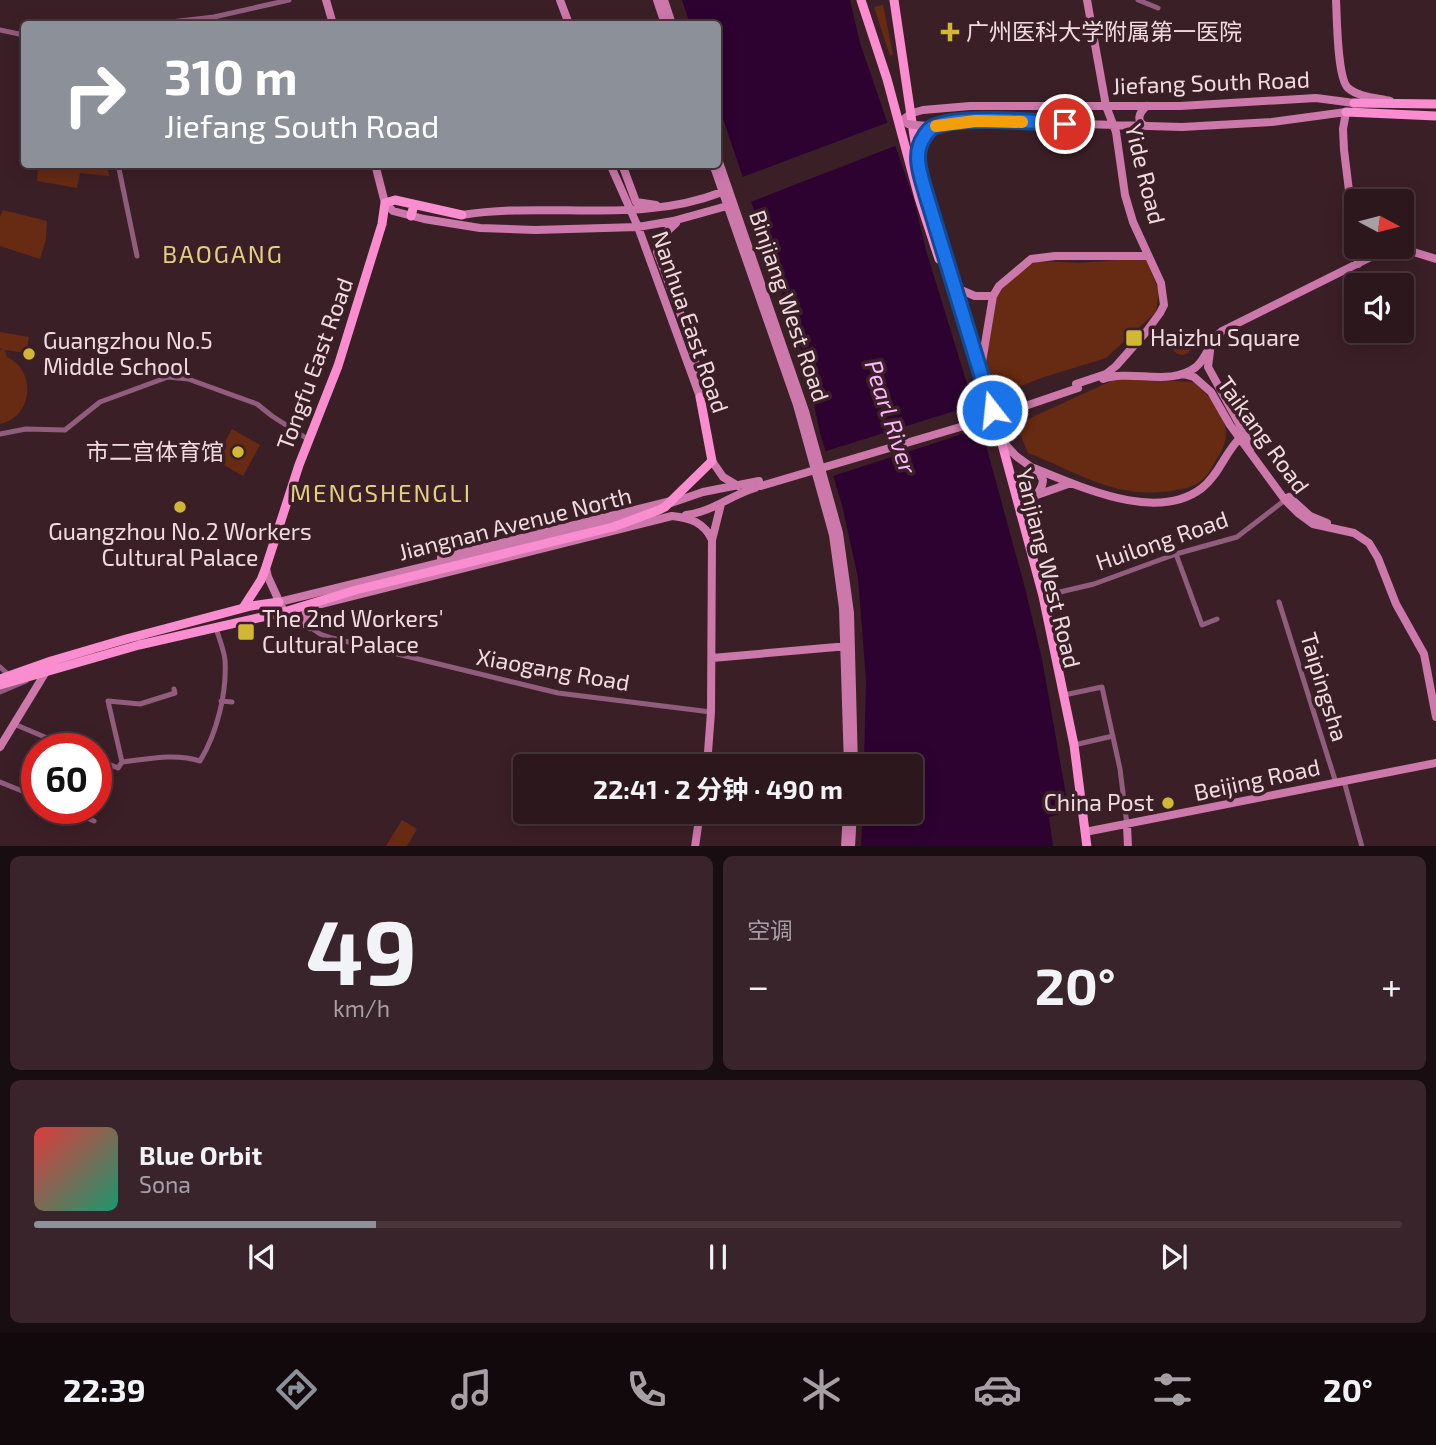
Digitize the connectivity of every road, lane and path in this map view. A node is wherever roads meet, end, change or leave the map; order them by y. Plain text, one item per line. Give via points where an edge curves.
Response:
1 (289, 0) edge
2 (326, 0) edge
3 (560, 0) edge
4 (657, 0) edge
5 (664, 0) edge
6 (861, 0) edge
7 (894, 0) edge
8 (1087, 0) edge
9 (1138, 0) edge
10 (1336, 0) edge
11 (1158, 8) dead end
12 (179, 21) edge
13 (332, 21) edge
14 (568, 21) edge
15 (664, 21) edge
16 (671, 21) edge
17 (0, 30) edge
18 (21, 35) edge
19 (906, 74) junction
20 (887, 79) junction
21 (1396, 102) junction
22 (1354, 103) joint
23 (1436, 104) edge
24 (1106, 106) junction
25 (1147, 106) junction
26 (939, 108) junction
27 (1346, 112) junction
28 (912, 113) junction
29 (1436, 116) edge
30 (907, 123) junction
31 (938, 125) junction
32 (1114, 125) junction
33 (1144, 127) junction
34 (918, 163) junction
35 (119, 168) edge
36 (377, 168) edge
37 (612, 168) edge
38 (623, 168) edge
39 (714, 168) edge
40 (720, 168) edge
41 (722, 192) junction
42 (729, 202) junction
43 (385, 203) junction
44 (414, 205) junction
45 (635, 207) junction
46 (411, 216) junction
47 (681, 219) junction
48 (461, 220) junction
49 (638, 227) junction
50 (647, 254) junction
51 (136, 256) dead end
52 (1148, 256) junction
53 (1436, 259) edge
54 (1358, 264) junction
55 (665, 275) junction
56 (954, 287) junction
57 (993, 296) junction
58 (1211, 343) junction
59 (980, 371) junction
60 (1183, 374) junction
61 (1077, 386) junction
62 (700, 397) junction
63 (0, 434) edge
64 (1242, 436) junction
65 (309, 440) junction
66 (1001, 440) junction
67 (712, 461) junction
68 (1031, 467) junction
69 (760, 483) junction
70 (1071, 484) junction
71 (738, 486) junction
72 (1035, 496) junction
73 (1285, 500) junction
74 (673, 501) junction
75 (721, 504) junction
76 (1020, 513) junction
77 (672, 516) junction
78 (613, 527) junction
79 (712, 540) junction
80 (1176, 554) junction
81 (266, 567) junction
82 (1043, 596) junction
83 (279, 602) junction
84 (1279, 602) dead end
85 (304, 606) junction
86 (243, 608) junction
87 (284, 612) junction
88 (1217, 619) dead end
89 (310, 627) junction
90 (216, 628) junction
91 (848, 646) junction
92 (712, 658) junction
93 (51, 661) junction
94 (0, 667) edge
95 (46, 671) junction
96 (3, 677) edge
97 (0, 685) edge
98 (174, 689) dead end
99 (1436, 691) edge
100 (0, 692) edge
101 (1065, 695) junction
102 (221, 701) junction
103 (232, 702) dead end
104 (712, 712) junction
105 (1436, 717) edge
106 (14, 724) junction
107 (35, 733) edge
108 (1113, 736) junction
109 (1072, 745) junction
110 (0, 747) edge
111 (708, 754) edge
112 (848, 754) edge
113 (853, 754) edge
114 (112, 763) edge
115 (1436, 763) edge
116 (120, 765) junction
117 (0, 782) edge
118 (1340, 782) junction
119 (21, 791) edge
120 (698, 824) edge
121 (846, 824) edge
122 (852, 824) edge
123 (1127, 825) junction
124 (1085, 832) junction
125 (695, 846) edge
126 (845, 846) edge
127 (851, 846) edge
128 (1087, 846) edge
129 (1128, 846) edge
130 (1362, 846) edge

1 - 12 street
2 - 13 main road
3 - 14 main road
4 - 15 main road
5 - 16 main road
6 - 20 main road, Yanjiang West Road
7 - 19 main road, Yanjiang West Road
8 - 24 main road, Yide Road
9 - 11 street
10 - 21 main road via 1345,85
17 - 18 street
19 - 20 main road via 898,80
19 - 28 main road, Yanjiang West Road
20 - 30 main road, Yanjiang West Road
21 - 22 main road, Jiefang South Road
21 - 23 main road, Jiefang South Road
22 - 25 main road, Jiefang South Road via 1316,98
24 - 25 main road, Jiefang South Road
24 - 26 main road, Jiefang South Road
24 - 32 main road, Yide Road
25 - 33 main road via 1139,117
26 - 28 main road, Jiefang South Road
26 - 31 main road
27 - 29 main road, Jiefang South Road
27 - 33 main road, Jiefang South Road via 1254,123
27 - 54 main road via 1343,138
28 - 30 main road, Jiefang South Road
28 - 34 main road, Yanjiang West Road
30 - 31 main road, Jiefang South Road
30 - 109 main road, Yanjiang West Road via 919,198 1025,546
31 - 32 main road, Jiefang South Road via 987,121
31 - 34 main road via 922,140
32 - 33 main road, Jiefang South Road
32 - 52 main road, Yide Road via 1125,195
34 - 56 main road, Yanjiang West Road
35 - 51 street
36 - 43 main road, Tongfu East Road
37 - 45 main road, Nanhua East Road
38 - 45 main road
39 - 41 main road, Binjiang West Road
40 - 42 main road, Binjiang West Road
41 - 42 main road
41 - 45 main road via 676,206
42 - 47 main road
42 - 91 main road, Binjiang West Road via 818,467 838,560
43 - 44 main road via 396,200
43 - 46 main road via 393,211
43 - 65 main road, Tongfu East Road via 338,366
44 - 46 main road
44 - 48 main road
45 - 48 main road via 492,211
45 - 49 main road, Nanhua East Road
46 - 48 main road
47 - 49 main road
47 - 55 main road via 663,232 657,243
48 - 49 main road via 494,229
49 - 50 main road, Nanhua East Road
50 - 55 main road
50 - 62 main road, Nanhua East Road
52 - 57 main road via 1031,259
52 - 61 main road, Yide Road via 1163,290 1160,313 1116,366
53 - 54 main road via 1398,249
54 - 58 main road via 1231,326
55 - 62 main road via 695,353
56 - 57 main road via 975,296
56 - 59 main road, Yanjiang West Road
57 - 59 main road
58 - 60 main road via 1202,361
58 - 64 main road, Taikang Road via 1208,367
59 - 66 main road, Yanjiang West Road
60 - 61 main road via 1112,376
60 - 64 main road, Taikang Road via 1211,392
61 - 69 main road, bridge via 984,420
62 - 67 main road, Nanhua East Road
63 - 65 street via 65,430 100,402 168,377 188,379 257,404
64 - 70 main road via 1202,488 1176,499 1134,502
64 - 73 main road, Taikang Road
64 - 99 main road, Taikang Road via 1304,511 1321,521 1360,530 1375,543 1396,595 1427,649
65 - 81 main road, Tongfu East Road
66 - 68 main road
66 - 76 main road, Yanjiang West Road
67 - 71 main road via 723,477
67 - 74 main road
68 - 70 main road
68 - 72 main road via 1043,480
69 - 71 main road, Jiangnan Avenue North
69 - 75 main road, Jiangnan Avenue North
70 - 72 main road
71 - 74 main road, Jiangnan Avenue North
72 - 76 main road
73 - 80 street, Huilong Road via 1237,537
73 - 105 main road, Taikang Road via 1309,522 1358,535 1374,550 1396,604 1424,654
74 - 78 main road
74 - 83 main road, Jiangnan Avenue North via 610,522
75 - 77 main road, Jiangnan Avenue North
75 - 79 main road
76 - 82 main road, Yanjiang West Road
77 - 78 main road, Jiangnan Avenue North via 650,516
77 - 79 main road via 696,521
77 - 85 main road
78 - 85 main road, Jiangnan Avenue North
79 - 92 main road
80 - 82 street, Huilong Road via 1094,584
80 - 88 street via 1202,625
81 - 83 main road
81 - 86 main road, Tongfu East Road
82 - 101 main road, Yanjiang West Road
83 - 86 main road
83 - 87 main road
84 - 118 street, Taipingsha
85 - 87 main road, Jiangnan Avenue North
85 - 89 main road
86 - 93 main road
87 - 89 main road
87 - 90 main road, Jiangnan Avenue North
89 - 104 street, Xiaogang Road via 332,638 558,693
90 - 95 main road, Jiangnan Avenue North
90 - 102 street via 225,659
91 - 92 main road
91 - 112 main road
91 - 113 main road
92 - 104 main road
93 - 95 main road
93 - 96 main road
94 - 96 street
95 - 97 main road, Jiangnan Avenue North
95 - 100 street
95 - 106 main road
98 - 116 street via 175,693 141,704 108,701
101 - 108 street via 1102,687
101 - 109 main road, Yanjiang West Road
102 - 103 street
102 - 116 street via 210,746 200,761 187,757
104 - 111 main road
106 - 107 street
106 - 110 main road
108 - 109 street
108 - 123 street
109 - 124 main road
114 - 116 street
115 - 118 main road, Beijing Road
117 - 119 street
118 - 123 main road, Beijing Road
118 - 130 street, Taipingsha
120 - 125 main road
121 - 126 main road
122 - 127 main road
123 - 124 main road, Beijing Road
123 - 129 main road
124 - 128 main road

